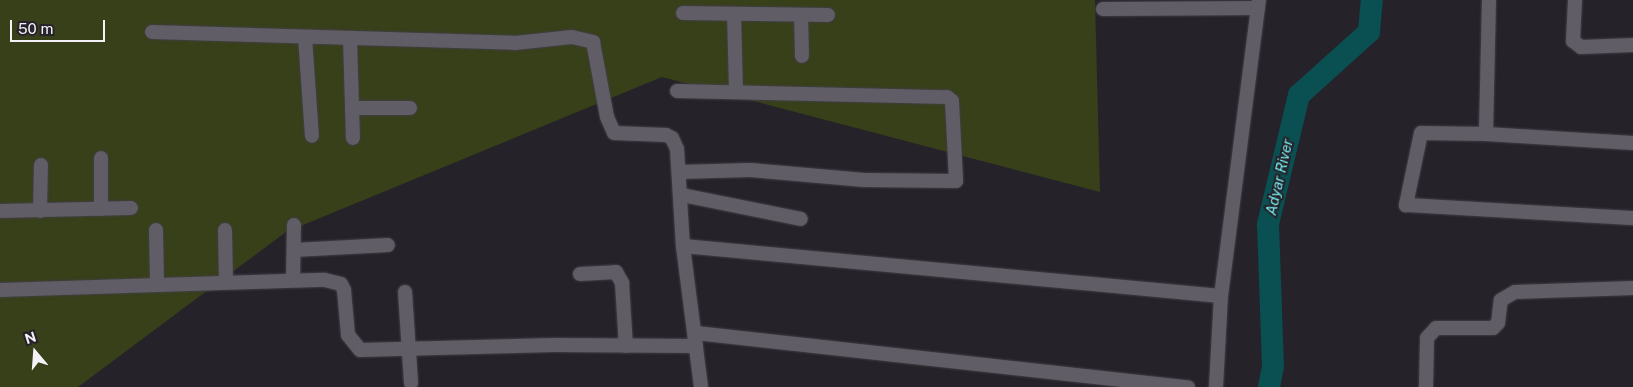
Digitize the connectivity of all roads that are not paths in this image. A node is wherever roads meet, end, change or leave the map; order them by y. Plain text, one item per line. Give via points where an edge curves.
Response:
1 (797, 0) edge
2 (1489, 0) edge
3 (1574, 0) edge
4 (1259, 4) edge
5 (1103, 9) dead end
6 (683, 13) dead end
7 (734, 14) junction
8 (799, 15) junction
9 (828, 15) dead end
10 (152, 32) dead end
11 (305, 37) junction
12 (350, 39) junction
13 (1633, 45) edge
14 (802, 56) dead end
15 (677, 91) dead end
16 (736, 91) junction
17 (352, 108) junction
18 (410, 108) dead end
19 (1486, 134) junction
20 (312, 136) dead end
21 (353, 138) dead end
22 (1633, 144) edge
23 (101, 158) dead end
24 (41, 165) dead end
25 (680, 172) junction
26 (682, 195) junction
27 (131, 208) dead end
28 (101, 209) junction
29 (0, 211) edge
30 (40, 211) junction
31 (1633, 218) edge
32 (801, 219) dead end
33 (294, 225) dead end
34 (156, 230) dead end
35 (225, 230) dead end
36 (388, 245) dead end
37 (683, 246) junction
38 (294, 250) junction
39 (580, 274) dead end
40 (293, 280) junction
41 (226, 282) junction
42 (157, 283) junction
43 (1633, 288) edge
44 (0, 290) edge
45 (405, 292) dead end
46 (1221, 296) junction
47 (696, 340) junction
48 (626, 346) junction
49 (410, 347) junction
50 (411, 383) dead end
51 (701, 387) edge
52 (1188, 387) edge
53 (1216, 387) edge
54 (1426, 387) edge

1 - 8 street
2 - 19 street
3 - 13 street via 1573,40 1581,47
4 - 5 street
4 - 46 street
6 - 7 street
7 - 8 street
7 - 16 street
8 - 9 street
8 - 14 street
10 - 11 street
11 - 12 street
11 - 20 street
12 - 17 street
12 - 25 street via 515,43 584,38 593,42 597,51 607,118 614,133 672,138
15 - 16 street
16 - 25 street via 947,97 952,101 956,181 864,180 750,170
17 - 18 street
17 - 21 street
19 - 22 street
19 - 31 street via 1421,133 1406,205
23 - 28 street
24 - 30 street
25 - 26 street
26 - 32 street
26 - 37 street
27 - 28 street
28 - 30 street
29 - 30 street
33 - 38 street
34 - 42 street
35 - 41 street
36 - 38 street
37 - 46 street
37 - 47 street
38 - 40 street
39 - 48 street via 616,272 622,283
40 - 41 street
40 - 49 street via 341,284 348,335 360,350
41 - 42 street
42 - 44 street
43 - 54 street via 1515,292 1501,300 1498,324 1493,328 1436,328 1427,338
45 - 49 street
46 - 53 street
47 - 48 street
47 - 51 street
47 - 52 street
48 - 49 street
49 - 50 street

